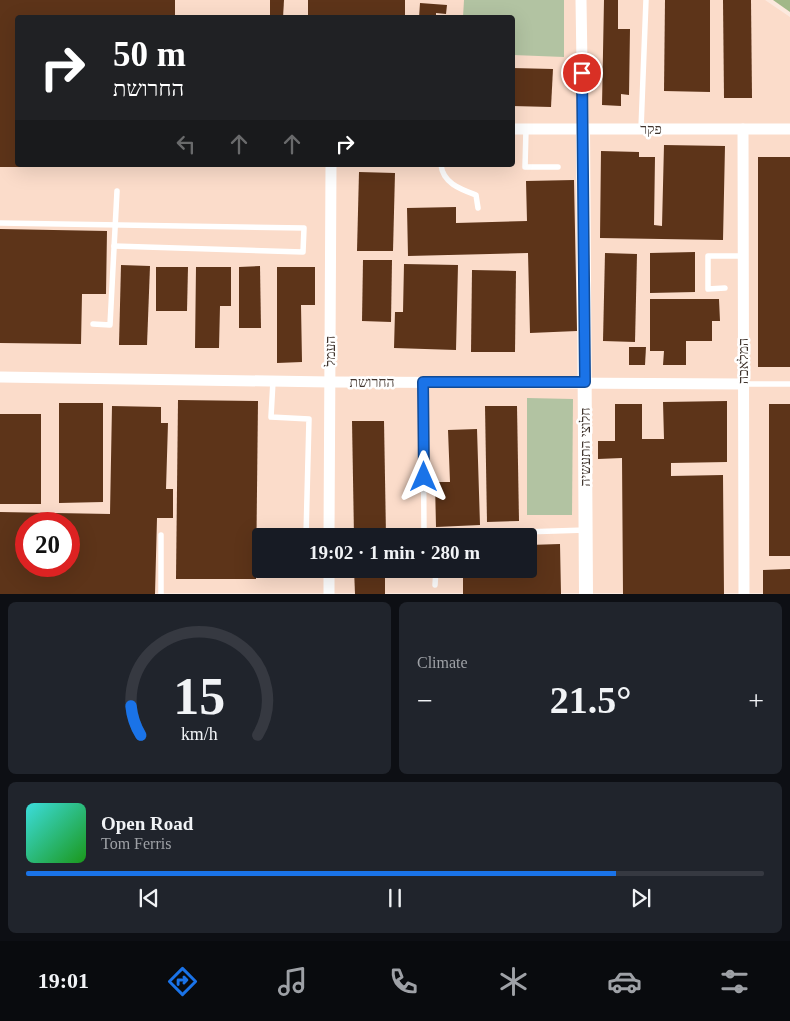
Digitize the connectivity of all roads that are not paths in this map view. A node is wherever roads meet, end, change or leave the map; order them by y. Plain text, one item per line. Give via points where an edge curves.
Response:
1 (581, 0) edge
2 (646, 0) edge
3 (515, 129) edge
4 (526, 129) junction
5 (641, 129) junction
6 (743, 129) junction
7 (790, 129) edge
8 (583, 130) junction
9 (331, 167) edge
10 (440, 167) edge
11 (558, 167) dead end
12 (117, 191) dead end
13 (478, 208) dead end
14 (0, 223) edge
15 (115, 225) junction
16 (114, 246) junction
17 (743, 256) junction
18 (725, 288) dead end
19 (93, 324) dead end
20 (0, 378) edge
21 (273, 381) junction
22 (330, 382) junction
23 (423, 382) junction
24 (585, 382) junction
25 (744, 384) junction
26 (790, 384) edge
27 (306, 528) edge
28 (329, 528) edge
29 (424, 528) edge
30 (586, 530) junction
31 (537, 532) edge
32 (161, 535) dead end
33 (329, 578) edge
34 (435, 578) edge
35 (435, 585) dead end
36 (161, 594) edge
37 (329, 594) edge
38 (586, 594) edge
39 (744, 594) edge

1 - 8 street, חלוצי התעשיה
2 - 5 lane
3 - 4 street, פקר
4 - 8 street, פקר
4 - 11 lane via 525,167
5 - 6 street, פקר
5 - 8 street, פקר
6 - 7 street, פקר
6 - 17 street, המלאכה
8 - 24 street, חלוצי התעשיה
9 - 22 street, העמל
10 - 13 lane via 442,175 458,188 476,195
12 - 15 lane
14 - 15 lane
15 - 16 lane
15 - 16 lane via 304,228 303,252
16 - 19 lane via 110,325
17 - 18 lane via 708,256 708,289
17 - 25 street, המלאכה
20 - 21 street, החרושת
21 - 22 street, החרושת
21 - 27 lane via 271,417 309,419
22 - 23 street, החרושת
22 - 28 street, העמל
23 - 24 street, החרושת
23 - 29 lane
24 - 25 street, החרושת
24 - 30 street, חלוצי התעשיה
25 - 26 lane
25 - 39 street, המלאכה
30 - 31 lane
30 - 38 street, חלוצי התעשיה
32 - 36 lane
33 - 37 street
34 - 35 lane

